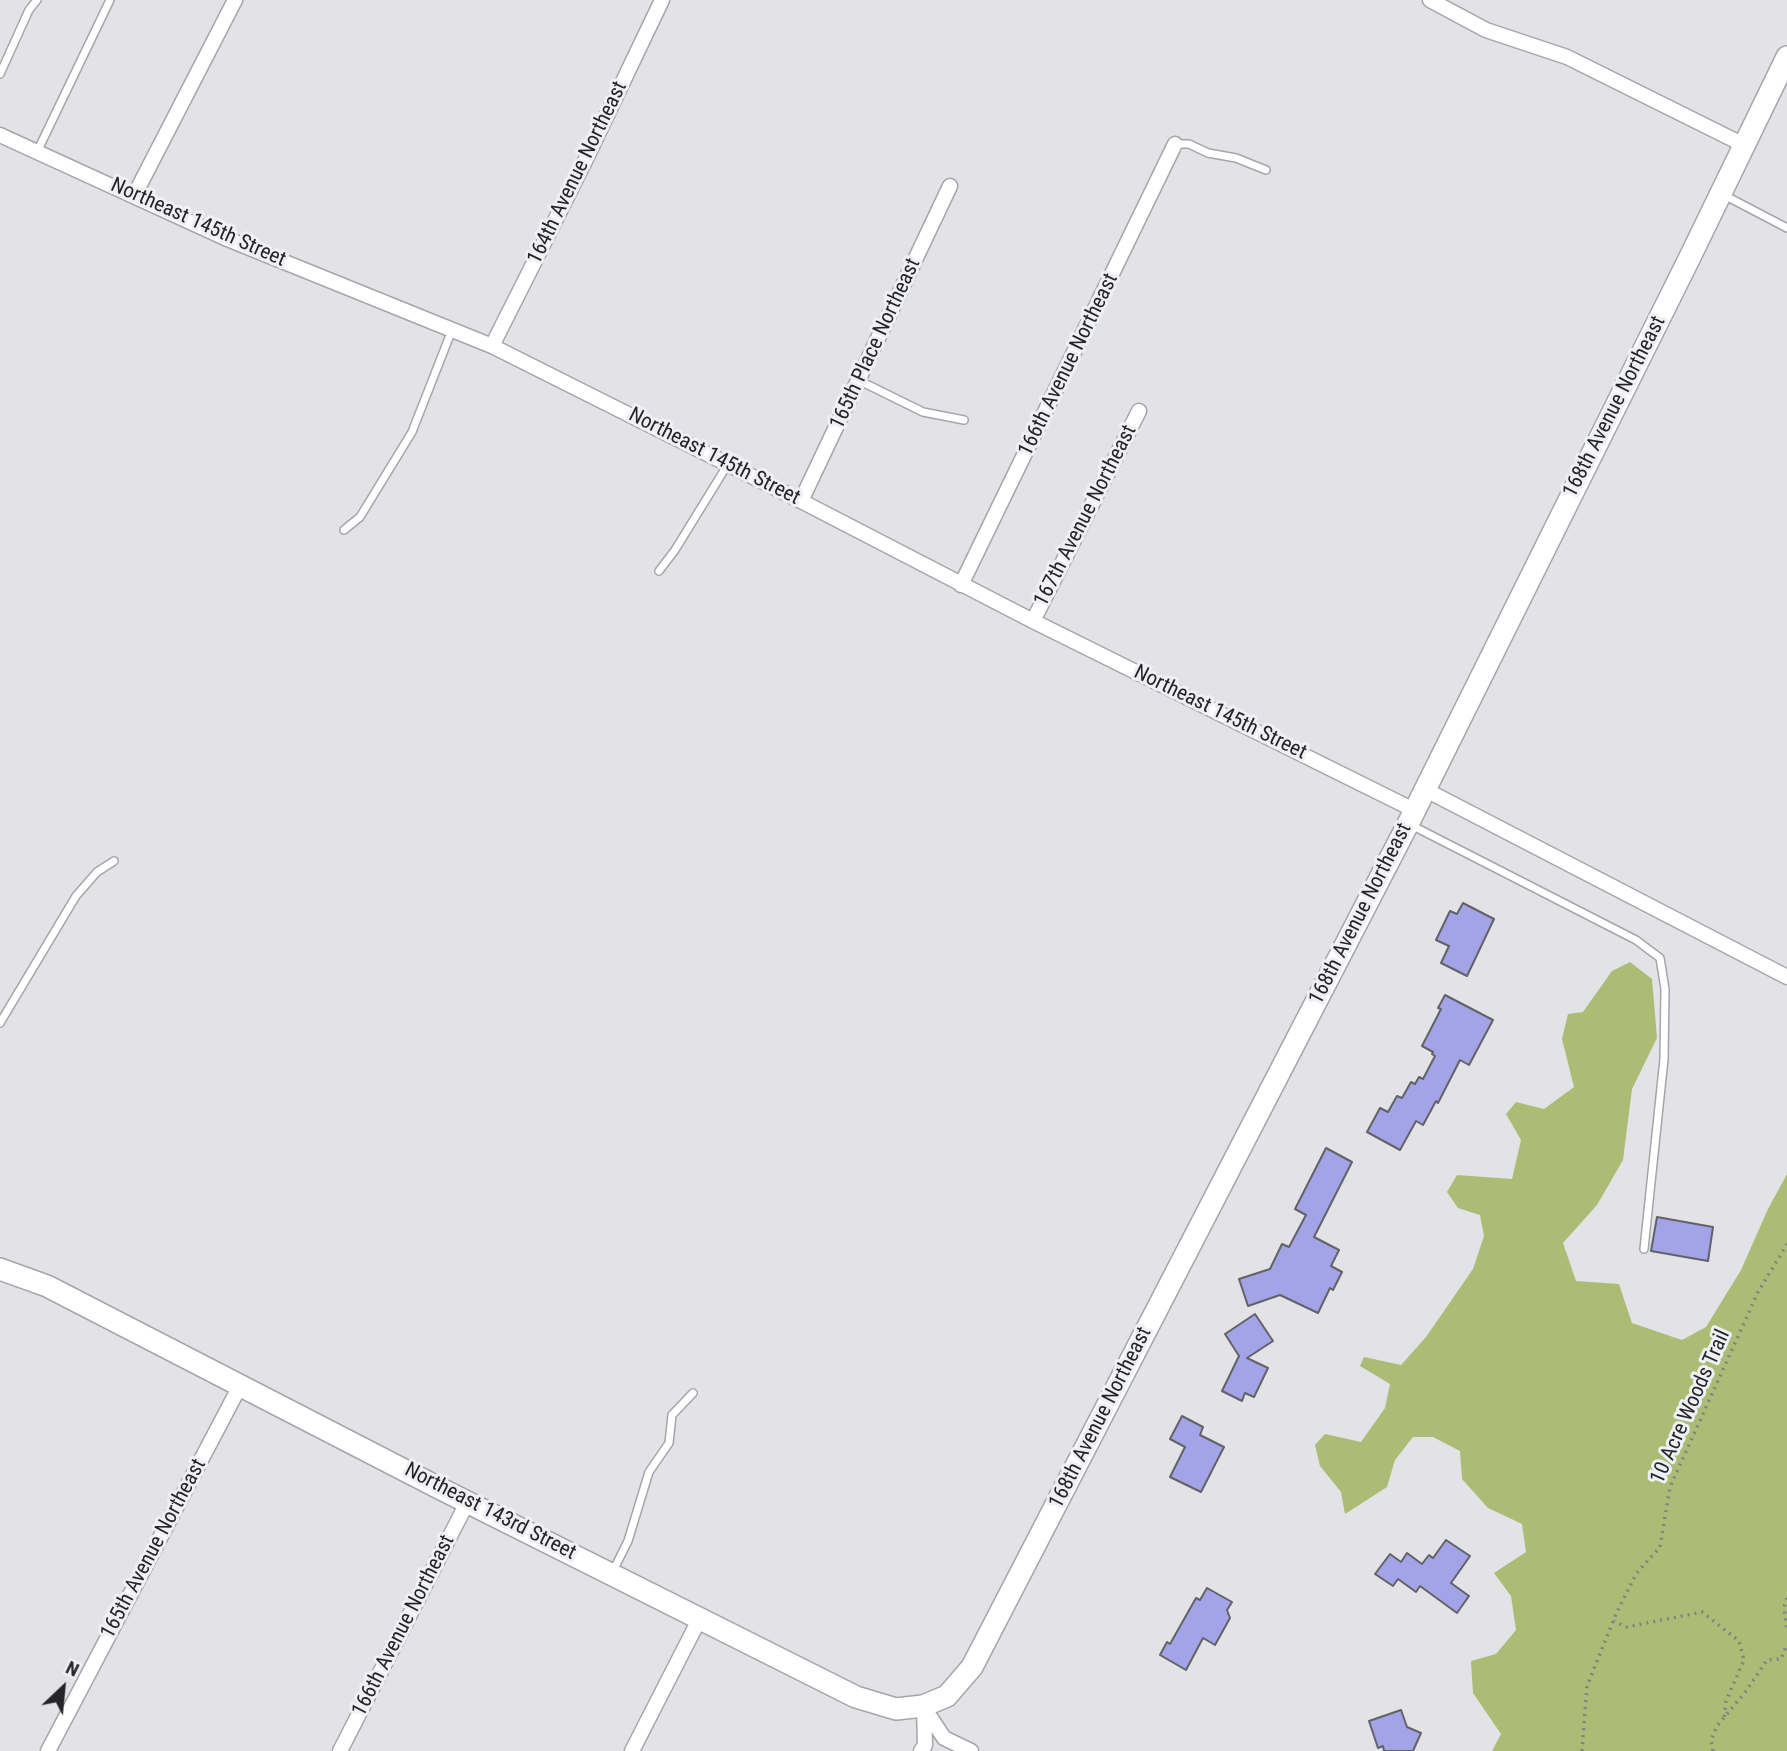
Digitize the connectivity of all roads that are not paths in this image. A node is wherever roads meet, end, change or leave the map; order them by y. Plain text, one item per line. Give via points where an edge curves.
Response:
1 (37, 0) edge
2 (110, 0) edge
3 (235, 0) edge
4 (662, 0) edge
5 (1430, 0) edge
6 (1787, 57) edge
7 (0, 74) edge
8 (0, 135) edge
9 (1175, 144) joint
10 (1744, 145) junction
11 (37, 152) junction
12 (1266, 170) dead end
13 (950, 186) dead end
14 (1721, 193) junction
15 (134, 196) junction
16 (1787, 228) edge
17 (452, 329) junction
18 (492, 346) junction
19 (858, 380) junction
20 (1139, 411) dead end
21 (964, 420) dead end
22 (728, 464) junction
23 (801, 501) junction
24 (344, 530) dead end
25 (659, 570) dead end
26 (961, 585) junction
27 (1033, 621) junction
28 (1424, 789) junction
29 (1411, 817) junction
30 (114, 861) dead end
31 (1787, 977) edge
32 (0, 1023) edge
33 (1644, 1249) dead end
34 (0, 1269) edge
35 (241, 1384) junction
36 (693, 1393) dead end
37 (468, 1501) junction
38 (611, 1574) junction
39 (700, 1618) junction
40 (923, 1706) junction
41 (48, 1751) edge
42 (340, 1751) edge
43 (632, 1751) edge
44 (921, 1751) edge
45 (971, 1751) edge

1 - 7 lane
2 - 11 lane
3 - 15 street
4 - 18 street, 164th Avenue Northeast
5 - 10 street via 1486,30 1567,57
6 - 10 street, 168th Avenue Northeast
8 - 11 street, Northeast 145th Street
9 - 12 lane via 1189,144
9 - 26 street, 166th Avenue Northeast
10 - 14 street, 168th Avenue Northeast
11 - 15 street, Northeast 145th Street
13 - 19 street, 165th Place Northeast
14 - 16 lane
14 - 28 street, 168th Avenue Northeast
15 - 17 street, Northeast 145th Street via 225,239
17 - 18 street, Northeast 145th Street
17 - 24 lane via 412,432 360,517
18 - 22 street, Northeast 145th Street
19 - 21 lane via 923,412
19 - 23 street, 165th Place Northeast
20 - 27 street, 167th Avenue Northeast
22 - 23 street, Northeast 145th Street
22 - 25 lane
23 - 26 street, Northeast 145th Street
26 - 27 street, Northeast 145th Street
27 - 29 street, Northeast 145th Street
28 - 29 street, 168th Avenue Northeast
28 - 31 street
29 - 33 lane via 1636,940 1660,958 1665,989 1664,1059
29 - 40 street, 168th Avenue Northeast via 972,1667 947,1696
30 - 32 lane via 76,896
34 - 35 street, Northeast 143rd Street via 47,1286
35 - 37 street, Northeast 143rd Street
35 - 41 street, 165th Avenue Northeast
36 - 38 lane via 672,1415 669,1443 649,1472 628,1541
37 - 38 street, Northeast 143rd Street
37 - 42 street, 166th Avenue Northeast
38 - 39 street, Northeast 143rd Street
39 - 40 street, Northeast 143rd Street via 856,1697 896,1709
39 - 43 street
40 - 44 street via 925,1745
40 - 45 street via 944,1738

